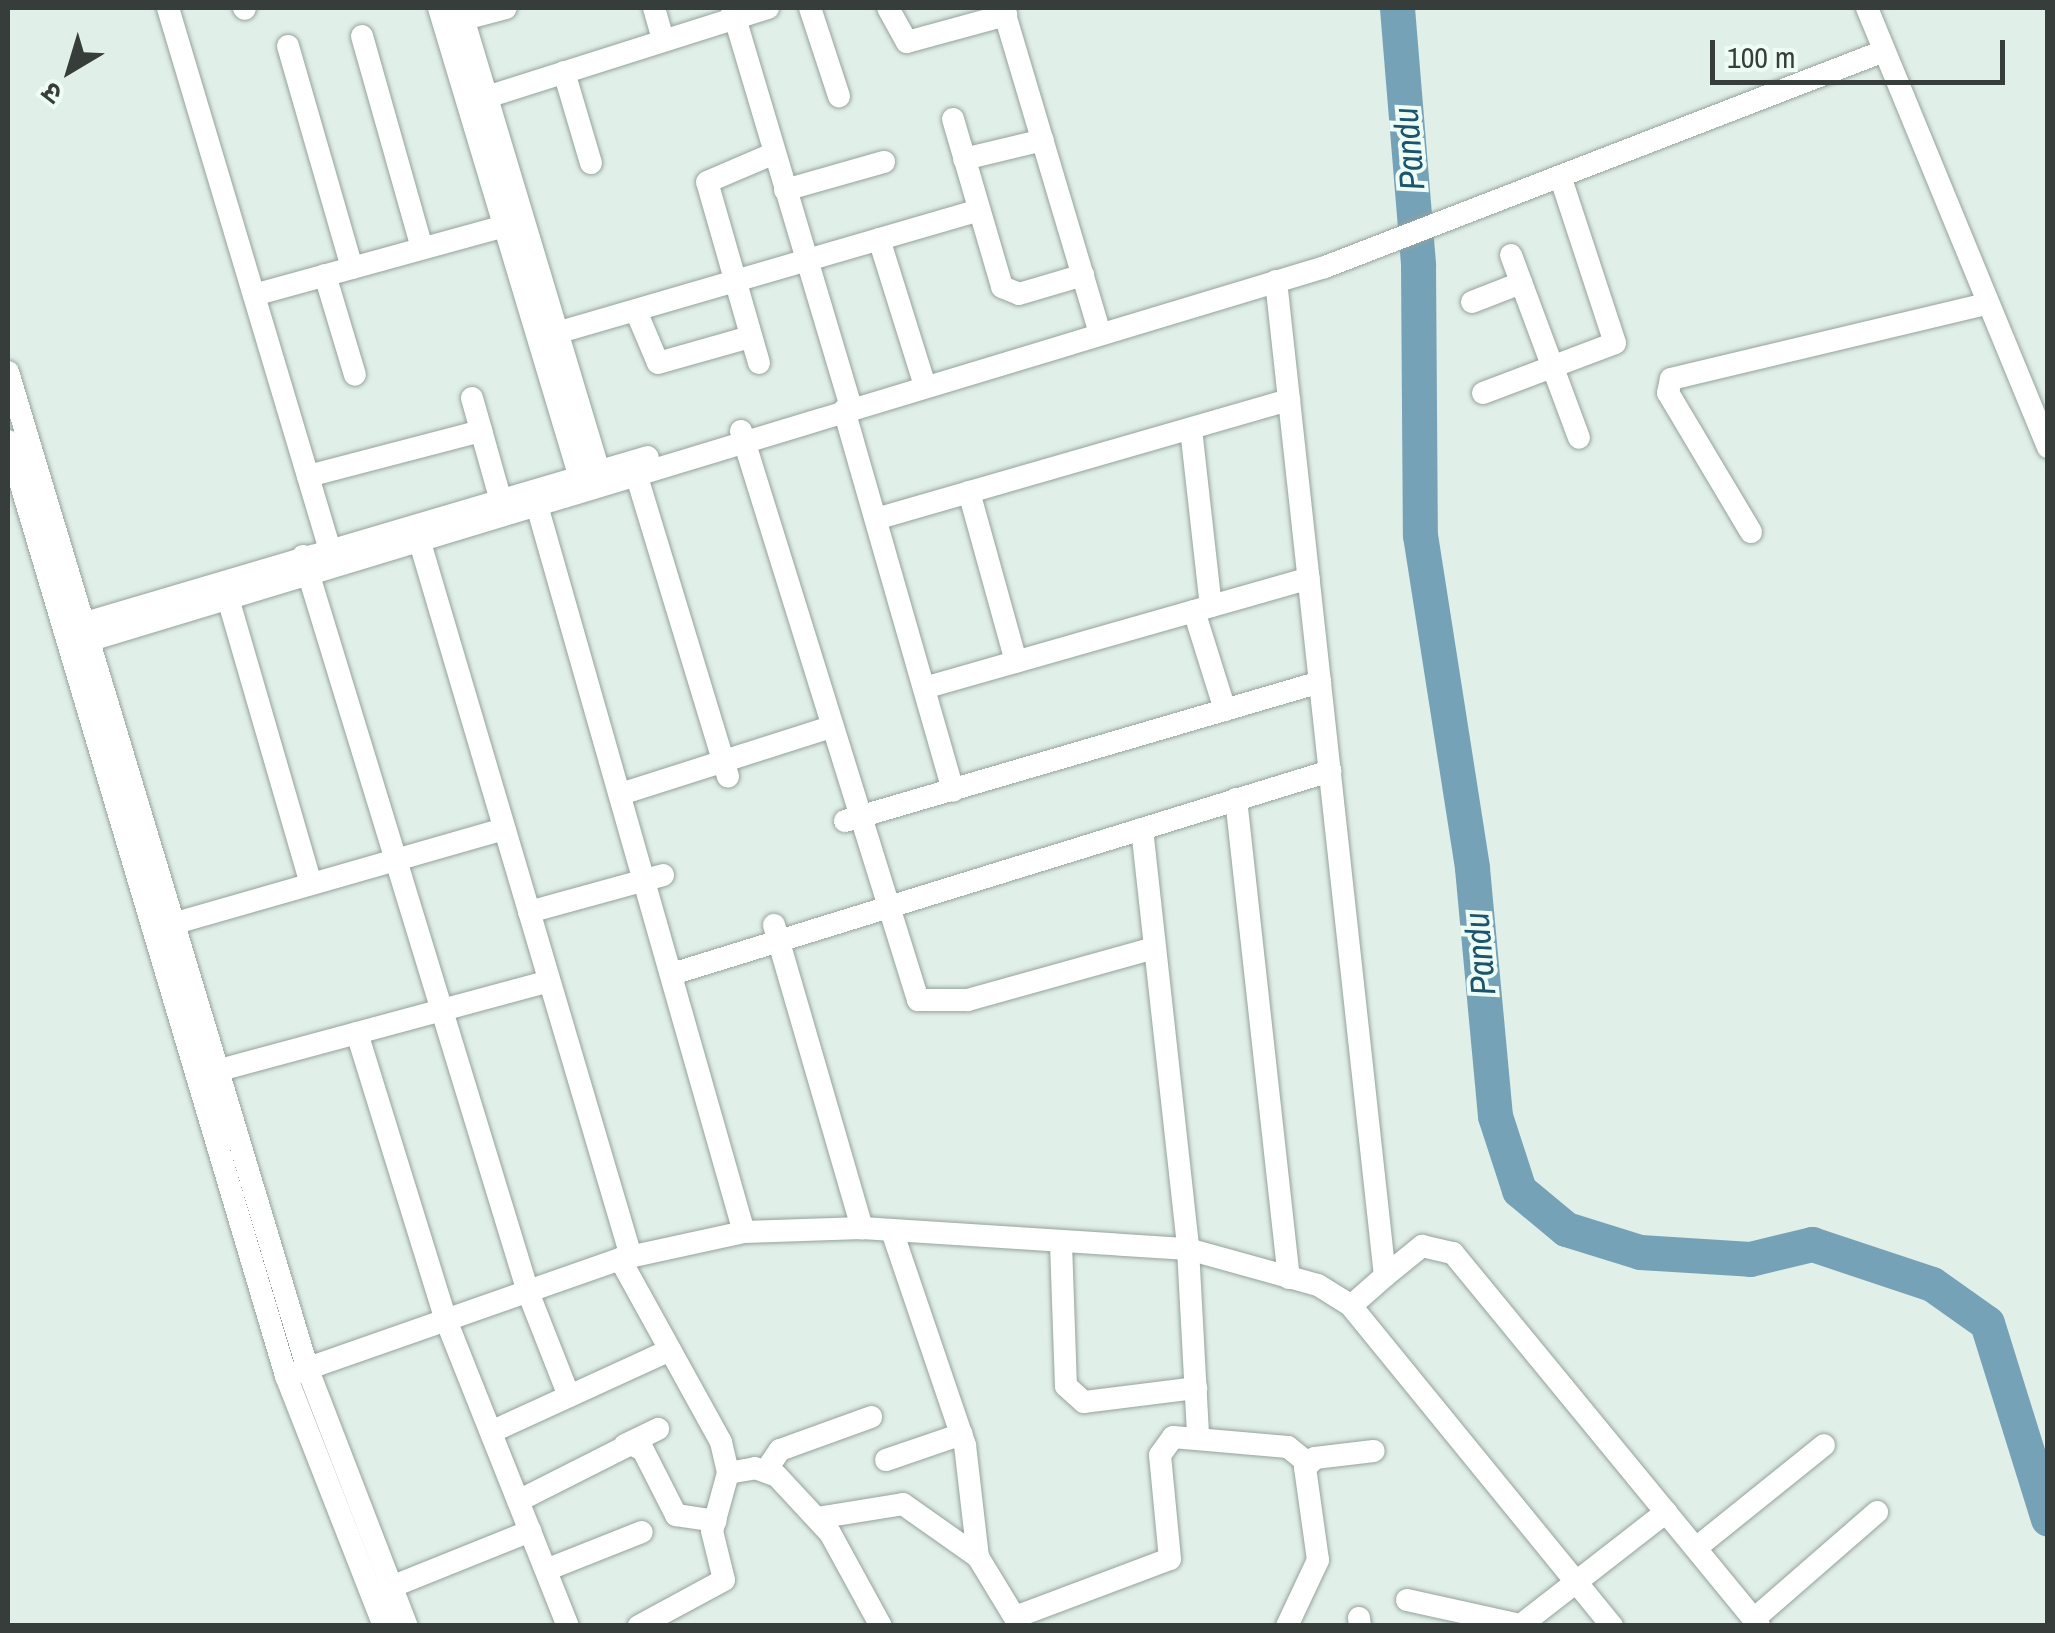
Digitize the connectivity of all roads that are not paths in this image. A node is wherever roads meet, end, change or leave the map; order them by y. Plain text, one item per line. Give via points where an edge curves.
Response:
1 (168, 8) edge
2 (438, 8) edge
3 (506, 8) edge
4 (654, 8) edge
5 (768, 8) edge
6 (810, 8) edge
7 (888, 8) edge
8 (1867, 8) edge
9 (1005, 11) edge
10 (734, 12) edge
11 (462, 13) edge
12 (362, 36) dead end
13 (664, 40) junction
14 (288, 46) dead end
15 (1884, 51) junction
16 (564, 72) junction
17 (839, 96) dead end
18 (487, 97) junction
19 (953, 119) dead end
20 (1042, 140) junction
21 (774, 153) junction
22 (964, 159) junction
23 (884, 162) dead end
24 (591, 164) dead end
25 (1561, 179) junction
26 (786, 190) junction
27 (979, 210) junction
28 (504, 226) junction
29 (879, 239) junction
30 (422, 248) junction
31 (1511, 256) dead end
32 (806, 260) junction
33 (352, 268) junction
34 (325, 275) junction
35 (1083, 276) junction
36 (1276, 281) junction
37 (732, 282) junction
38 (1521, 283) junction
39 (254, 295) junction
40 (1472, 302) dead end
41 (1986, 304) junction
42 (636, 311) junction
43 (1100, 334) junction
44 (548, 335) junction
45 (750, 337) junction
46 (759, 362) dead end
47 (1553, 368) junction
48 (8, 372) edge
49 (355, 375) dead end
50 (925, 386) junction
51 (1483, 393) dead end
52 (472, 398) dead end
53 (1289, 400) junction
54 (848, 408) junction
55 (1191, 428) junction
56 (482, 431) junction
57 (743, 437) junction
58 (1580, 438) dead end
59 (8, 441) edge
60 (2048, 446) edge
61 (308, 476) junction
62 (637, 476) junction
63 (591, 479) junction
64 (34, 487) junction
65 (969, 492) junction
66 (536, 500) junction
67 (501, 501) junction
68 (876, 519) junction
69 (1750, 532) dead end
70 (417, 534) junction
71 (330, 550) junction
72 (306, 565) junction
73 (1308, 578) junction
74 (226, 590) junction
75 (1203, 608) junction
76 (79, 634) junction
77 (1016, 662) junction
78 (1320, 682) junction
79 (924, 688) junction
80 (1225, 710) junction
81 (830, 727) junction
82 (726, 770) junction
83 (1330, 771) junction
84 (954, 790) junction
85 (621, 794) junction
86 (1236, 800) junction
87 (853, 820) junction
88 (1142, 828) junction
89 (504, 829) junction
90 (396, 860) junction
91 (655, 877) junction
92 (311, 884) junction
93 (889, 907) junction
94 (528, 912) junction
95 (165, 926) junction
96 (776, 933) junction
97 (1154, 948) junction
98 (672, 974) junction
99 (549, 981) junction
100 (442, 1010) junction
101 (357, 1034) junction
102 (208, 1073) junction
103 (862, 1228) junction
104 (892, 1231) junction
105 (744, 1232) junction
106 (1060, 1244) junction
107 (1188, 1248) junction
108 (626, 1257) junction
109 (1385, 1276) junction
110 (1289, 1278) junction
111 (528, 1292) junction
112 (1351, 1306) junction
113 (446, 1320) junction
114 (670, 1350) junction
115 (297, 1373) junction
116 (1196, 1388) junction
117 (568, 1396) junction
118 (871, 1416) dead end
119 (658, 1429) dead end
120 (491, 1432) junction
121 (962, 1434) junction
122 (1198, 1434) junction
123 (624, 1445) junction
124 (1824, 1445) dead end
125 (1374, 1451) dead end
126 (886, 1460) dead end
127 (1308, 1462) junction
128 (767, 1470) junction
129 (728, 1473) junction
130 (518, 1501) junction
131 (1666, 1512) junction
132 (1877, 1512) dead end
133 (816, 1518) junction
134 (716, 1521) junction
135 (530, 1531) junction
136 (642, 1532) dead end
137 (1696, 1548) junction
138 (978, 1557) junction
139 (546, 1570) junction
140 (1578, 1583) junction
141 (382, 1590) junction
142 (1407, 1600) dead end
143 (1019, 1621) edge
144 (1757, 1622) edge
145 (384, 1626) edge
146 (407, 1626) edge
147 (568, 1626) edge
148 (639, 1626) edge
149 (882, 1626) edge
150 (1287, 1626) edge
151 (1612, 1626) edge

1 - 39 street
2 - 28 street
3 - 11 street
4 - 13 street
5 - 10 street
6 - 17 street
7 - 9 street via 907,42
8 - 15 street
9 - 20 street
10 - 13 street
10 - 21 street
11 - 18 street
12 - 30 street
13 - 16 street
14 - 33 street
15 - 25 street
15 - 41 street
16 - 18 street
16 - 24 street
18 - 44 street
19 - 22 street
20 - 22 street
20 - 35 street
21 - 26 street
21 - 37 street via 708,182
22 - 27 street
23 - 26 street
25 - 36 street
25 - 47 street via 1619,333 1608,348
26 - 32 street
27 - 29 street
27 - 35 street via 1010,293
28 - 30 street
28 - 44 street
29 - 32 street
29 - 50 street
30 - 33 street
31 - 38 street
32 - 37 street
32 - 54 street
33 - 34 street
34 - 39 street
34 - 49 street
35 - 43 street
36 - 43 street
36 - 53 street
37 - 42 street
37 - 45 street
38 - 40 street
38 - 47 street
39 - 61 street
41 - 60 street
41 - 69 street via 1672,379 1668,393
42 - 44 street
42 - 45 street via 658,363
43 - 50 street
44 - 63 street
45 - 46 street
47 - 51 street
47 - 58 street
48 - 64 street
50 - 54 street
52 - 56 street
53 - 55 street
53 - 73 street
54 - 57 street
54 - 68 street
55 - 65 street
55 - 75 street
56 - 61 street
56 - 67 street
57 - 62 street
57 - 63 street
57 - 81 street
59 - 64 street
61 - 71 street
62 - 63 street
62 - 82 street
63 - 66 street
64 - 76 street
65 - 68 street
65 - 77 street
66 - 67 street
66 - 70 street
66 - 85 street
67 - 70 street
68 - 79 street
70 - 71 street
70 - 72 street
70 - 89 street
71 - 72 street
72 - 74 street
72 - 90 street
73 - 75 street
73 - 78 street
74 - 76 street
74 - 92 street
75 - 77 street
75 - 80 street
76 - 95 street
77 - 79 street
78 - 80 street
78 - 83 street
79 - 84 street
80 - 84 street
81 - 82 street
81 - 87 street
82 - 85 street
83 - 86 street
83 - 109 street
84 - 87 street
85 - 91 street
86 - 88 street
86 - 110 street
87 - 93 street
88 - 93 street
88 - 97 street
89 - 90 street
89 - 94 street
90 - 92 street
90 - 100 street
91 - 94 street
91 - 98 street
92 - 95 street
93 - 96 street
93 - 97 street via 918,1000 968,1000
94 - 99 street
95 - 102 street
96 - 98 street
96 - 103 street
97 - 107 street
98 - 105 street
99 - 100 street
99 - 108 street
100 - 101 street
100 - 111 street
101 - 102 street
101 - 113 street
102 - 115 street
103 - 104 street
103 - 105 street
104 - 106 street
104 - 121 street
105 - 108 street
106 - 107 street
106 - 116 street via 1066,1386 1084,1402
107 - 110 street
107 - 116 street
108 - 111 street
108 - 114 street
109 - 112 street
109 - 131 street via 1422,1246 1445,1246
110 - 112 street
111 - 113 street
111 - 117 street
112 - 140 street
113 - 115 street
113 - 120 street
114 - 117 street
114 - 129 street
115 - 141 street
116 - 122 street
117 - 120 street
118 - 128 street via 780,1450
119 - 123 street
120 - 130 street
121 - 126 street
121 - 138 street
122 - 127 street via 1288,1448
122 - 143 street via 1174,1437 1160,1456 1170,1559
123 - 130 street
123 - 134 street via 644,1450 676,1516
124 - 137 street
125 - 127 street
127 - 150 street via 1318,1560
128 - 129 street
128 - 133 street
129 - 134 street
130 - 135 street
131 - 137 street
131 - 140 street
132 - 144 street
133 - 138 street via 903,1504
133 - 149 street
134 - 148 street via 720,1587
135 - 139 street
135 - 141 street
136 - 139 street
137 - 144 street
138 - 143 street
139 - 147 street
140 - 142 street via 1521,1625
140 - 151 street
141 - 145 street
141 - 146 street

